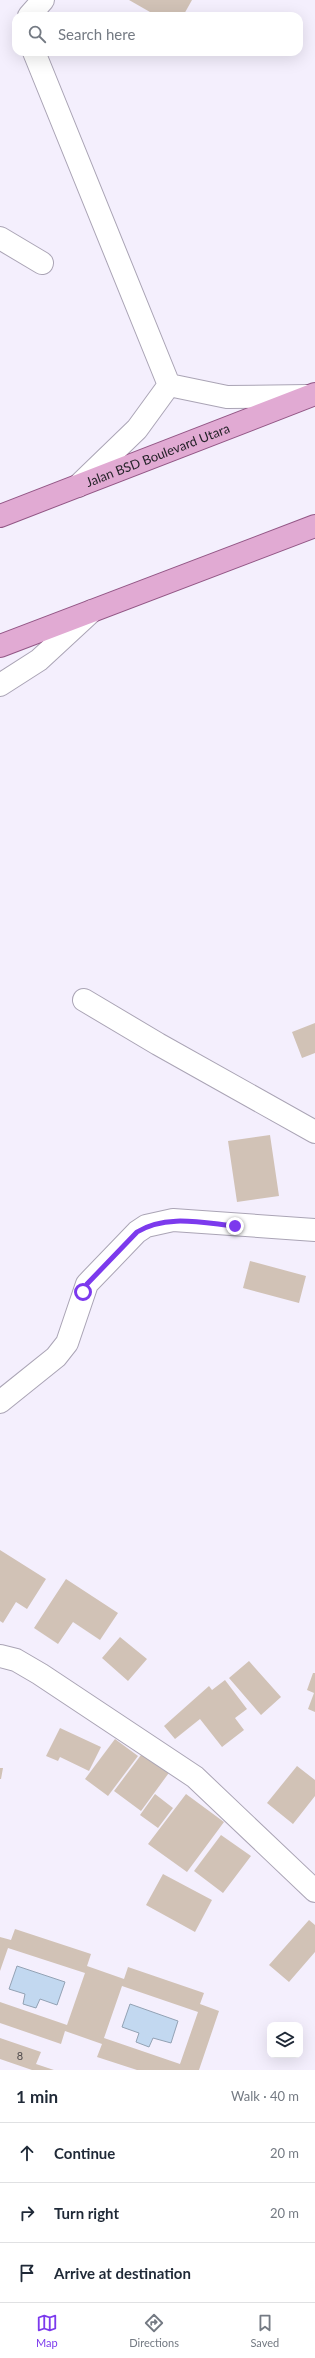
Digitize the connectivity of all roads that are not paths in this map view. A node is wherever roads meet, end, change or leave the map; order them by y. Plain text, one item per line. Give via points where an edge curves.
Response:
1 (43, 0) edge
2 (32, 12) edge
3 (36, 56) edge
4 (0, 238) edge
5 (42, 263) dead end
6 (169, 385) junction
7 (313, 395) edge
8 (78, 486) junction
9 (0, 516) edge
10 (315, 526) edge
11 (92, 611) junction
12 (0, 646) edge
13 (0, 686) edge
14 (84, 1000) dead end
15 (315, 1132) edge
16 (315, 1230) edge
17 (0, 1402) edge
18 (0, 1656) edge
19 (315, 1891) edge

1 - 2 street
3 - 6 street
4 - 5 street
6 - 7 street via 227,397
6 - 8 street via 137,429
7 - 8 main road, Jalan BSD Boulevard Utara
8 - 9 main road, Jalan BSD Boulevard Utara
10 - 11 main road
11 - 12 main road
11 - 13 street via 39,660
14 - 15 street
16 - 17 street via 173,1220 146,1226 137,1232 87,1284 67,1343 56,1357
18 - 19 street via 16,1660 40,1674 195,1777

